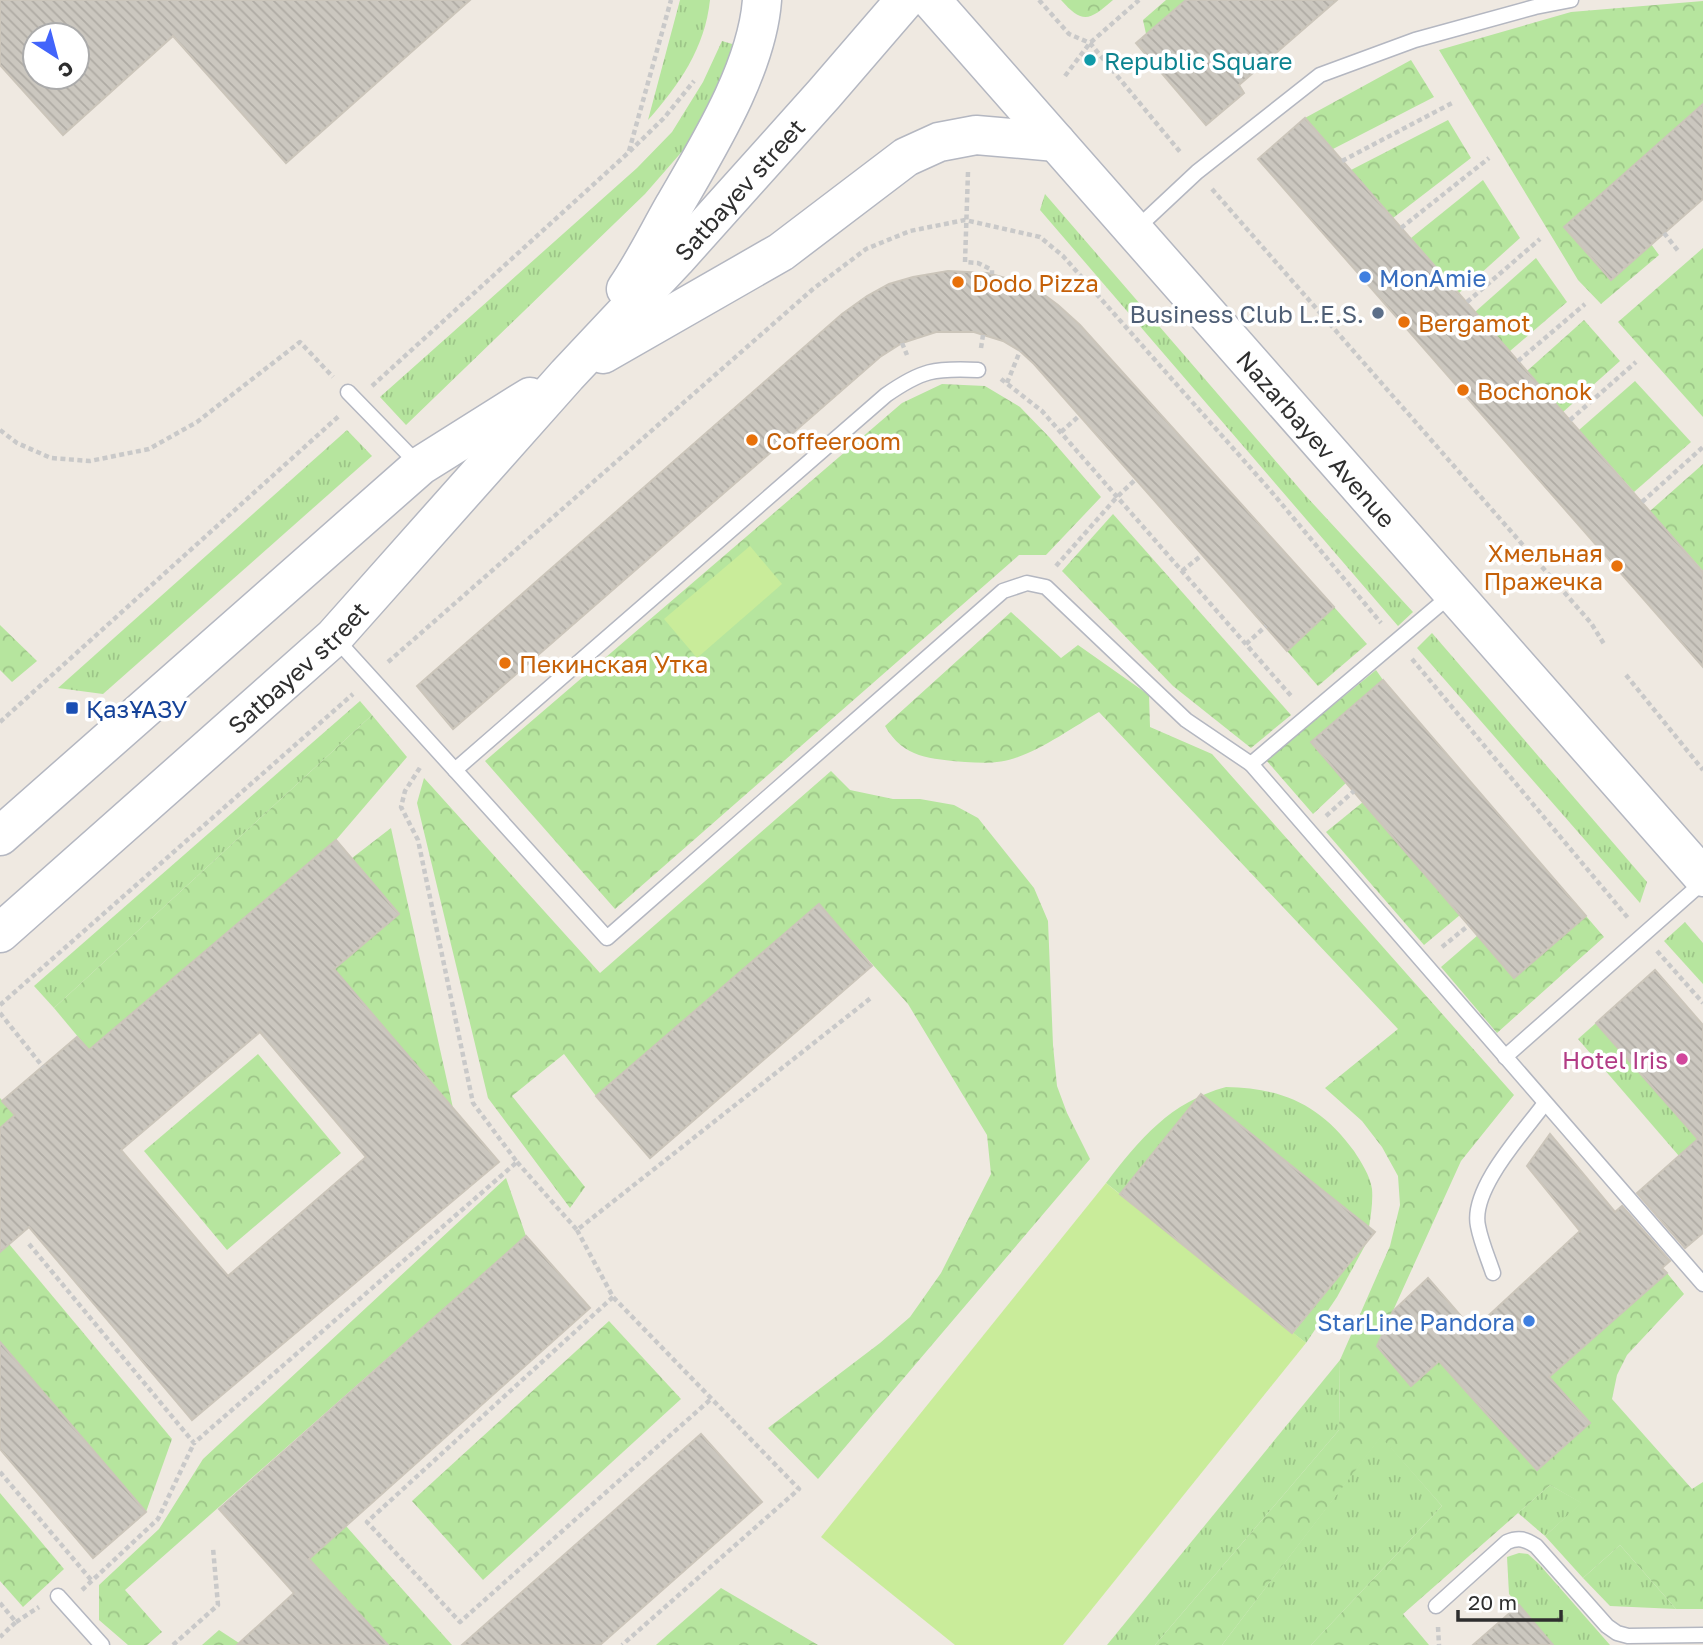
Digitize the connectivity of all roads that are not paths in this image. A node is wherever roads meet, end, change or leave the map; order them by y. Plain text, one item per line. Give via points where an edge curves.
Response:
1 (762, 0) edge
2 (905, 0) edge
3 (931, 0) edge
4 (1571, 0) edge
5 (1056, 142) junction
6 (1134, 231) junction
7 (978, 370) road end
8 (567, 375) junction
9 (352, 396) road end
10 (420, 466) junction
11 (1453, 593) junction
12 (334, 636) junction
13 (1251, 764) junction
14 (456, 770) junction
15 (0, 836) edge
16 (1703, 877) edge
17 (1703, 882) edge
18 (0, 933) edge
19 (1504, 1057) junction
20 (1545, 1103) junction
21 (1493, 1273) dead end
22 (1703, 1284) edge
23 (62, 1600) road end
24 (1436, 1606) dead end
25 (1703, 1635) edge
26 (102, 1645) edge

1 - 8 main road, Satbayev street via 752,50 710,144 631,281
2 - 8 main road, Satbayev street
3 - 5 main road, Nazarbayev Avenue
4 - 6 lane via 1415,40 1329,71 1197,172
5 - 6 main road, Nazarbayev Avenue
5 - 8 main road via 976,135 939,142 906,157 781,252
6 - 11 main road, Nazarbayev Avenue
7 - 14 lane via 942,369 910,378 886,395
8 - 10 main road, Satbayev street
8 - 12 main road, Satbayev street
9 - 10 lane
10 - 15 main road, Satbayev street
11 - 13 lane
11 - 16 main road, Nazarbayev Avenue
12 - 14 lane
12 - 18 main road, Satbayev street
13 - 14 lane via 1186,720 1046,587 1027,583 1003,591 607,938
13 - 19 lane
17 - 19 lane
19 - 20 lane
20 - 21 lane via 1480,1199 1477,1224
20 - 22 lane
23 - 26 lane
24 - 25 lane via 1517,1538 1536,1546 1617,1633

